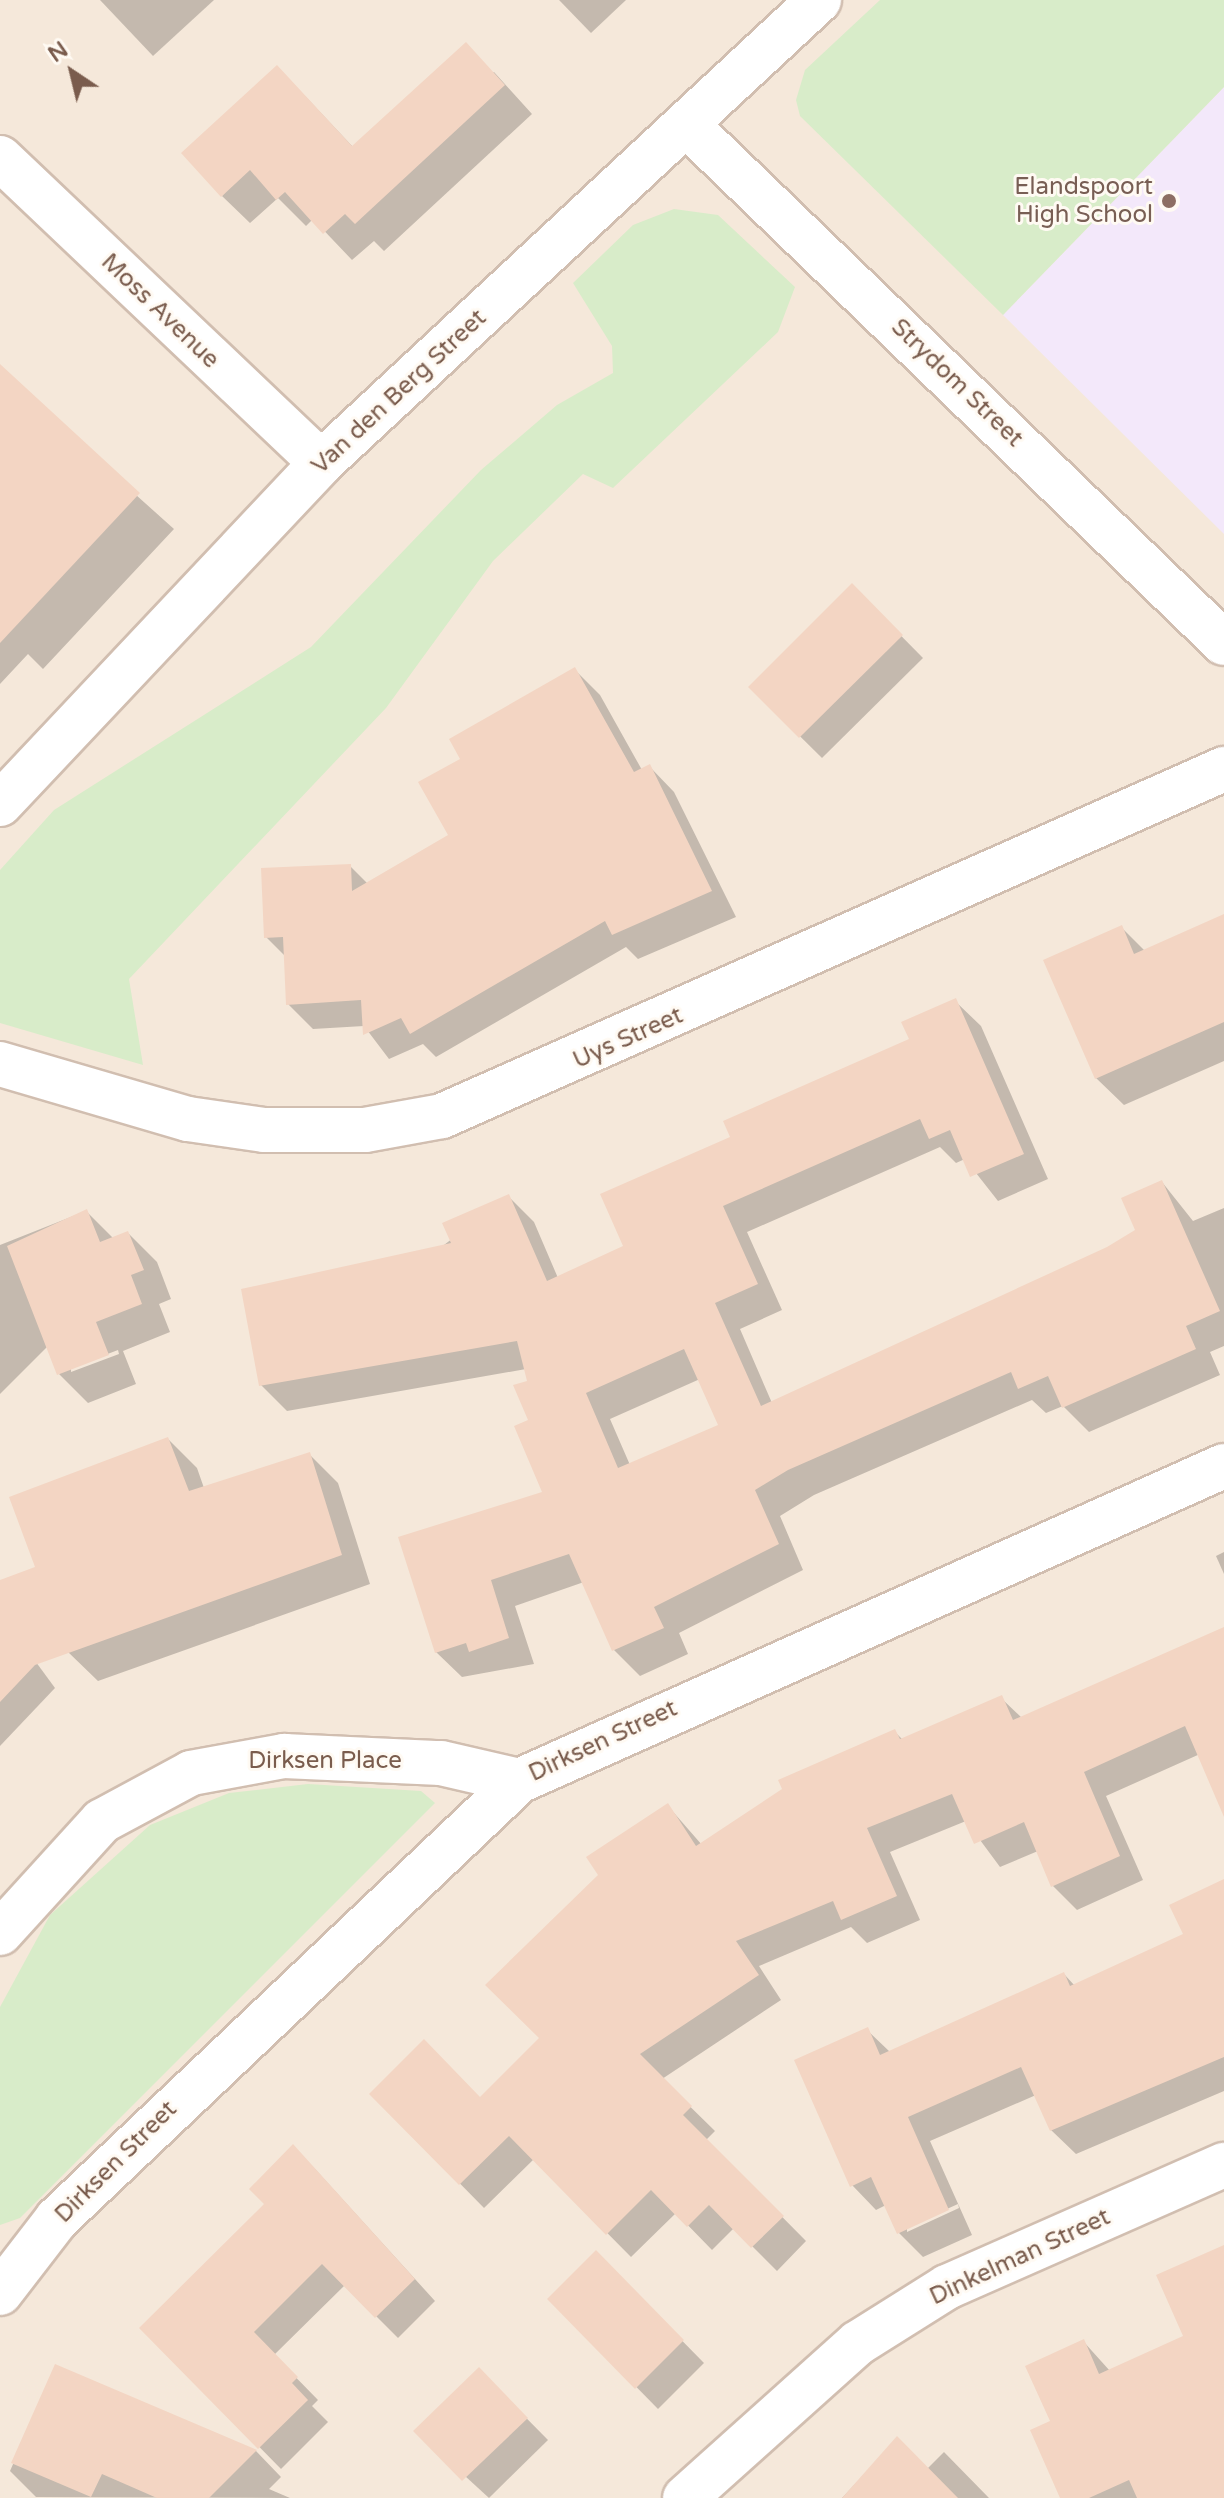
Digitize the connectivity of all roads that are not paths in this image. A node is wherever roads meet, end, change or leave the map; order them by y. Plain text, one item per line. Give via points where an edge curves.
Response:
1 (819, 0) edge
2 (687, 125) junction
3 (0, 158) edge
4 (321, 463) junction
5 (1224, 643) edge
6 (1224, 769) edge
7 (0, 804) edge
8 (0, 1064) edge
9 (1224, 1466) edge
10 (519, 1781) junction
11 (0, 1933) edge
12 (1224, 2165) edge
13 (0, 2293) edge
14 (685, 2498) edge

1 - 2 street, Van den Berg Street
2 - 4 street, Van den Berg Street
2 - 5 street, Strydom Street
3 - 4 street, Moss Avenue
4 - 7 street, Van den Berg Street
6 - 8 street, Uys Street via 442,1116 365,1130 264,1130 188,1119
9 - 10 street, Dirksen Street
10 - 11 street, Dirksen Place via 441,1763 284,1756 191,1773 102,1821
10 - 13 street, Dirksen Street via 57,2219
12 - 14 street, Dinkelman Street via 947,2287 858,2343

